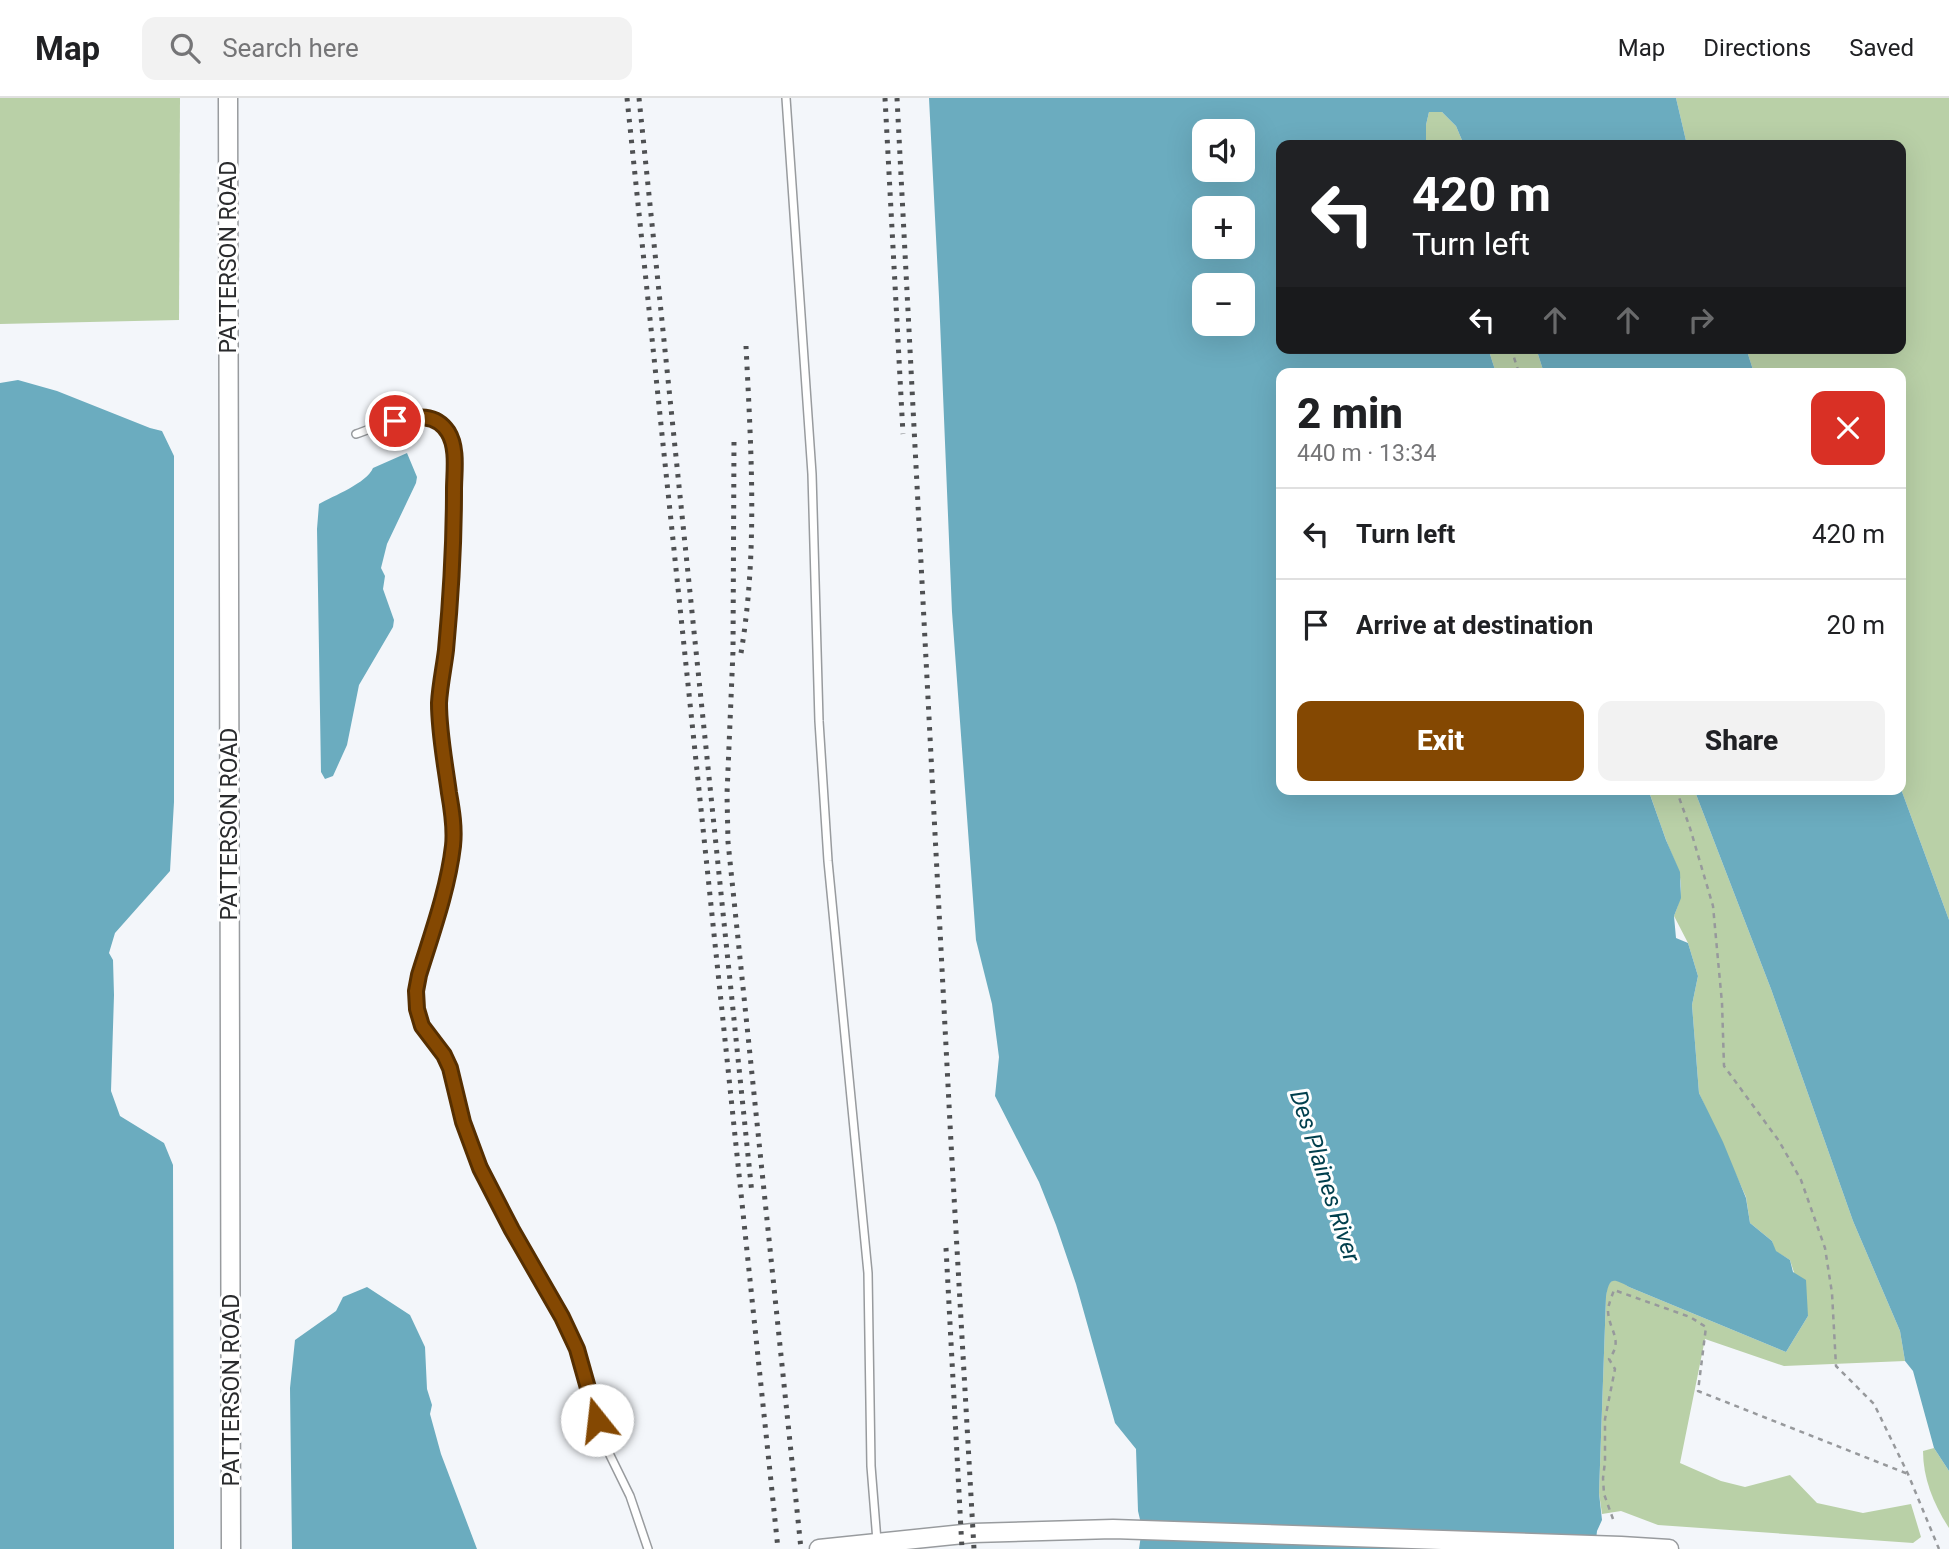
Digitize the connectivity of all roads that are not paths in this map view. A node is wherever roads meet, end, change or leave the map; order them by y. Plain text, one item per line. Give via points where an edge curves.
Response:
1 (228, 98) edge
2 (786, 98) edge
3 (356, 434) dead end
4 (877, 1542) junction
5 (231, 1549) edge
6 (648, 1549) edge
7 (820, 1549) edge
8 (1669, 1549) edge

1 - 5 street, PATTERSON ROAD
2 - 4 lane via 812,474 828,861 868,1273
3 - 6 lane via 395,421 429,417 448,431 453,443 454,548 439,700 454,843 419,975 417,1009 422,1026 450,1068 480,1168 577,1349 605,1445
4 - 7 street
4 - 8 street via 973,1533 1113,1529

